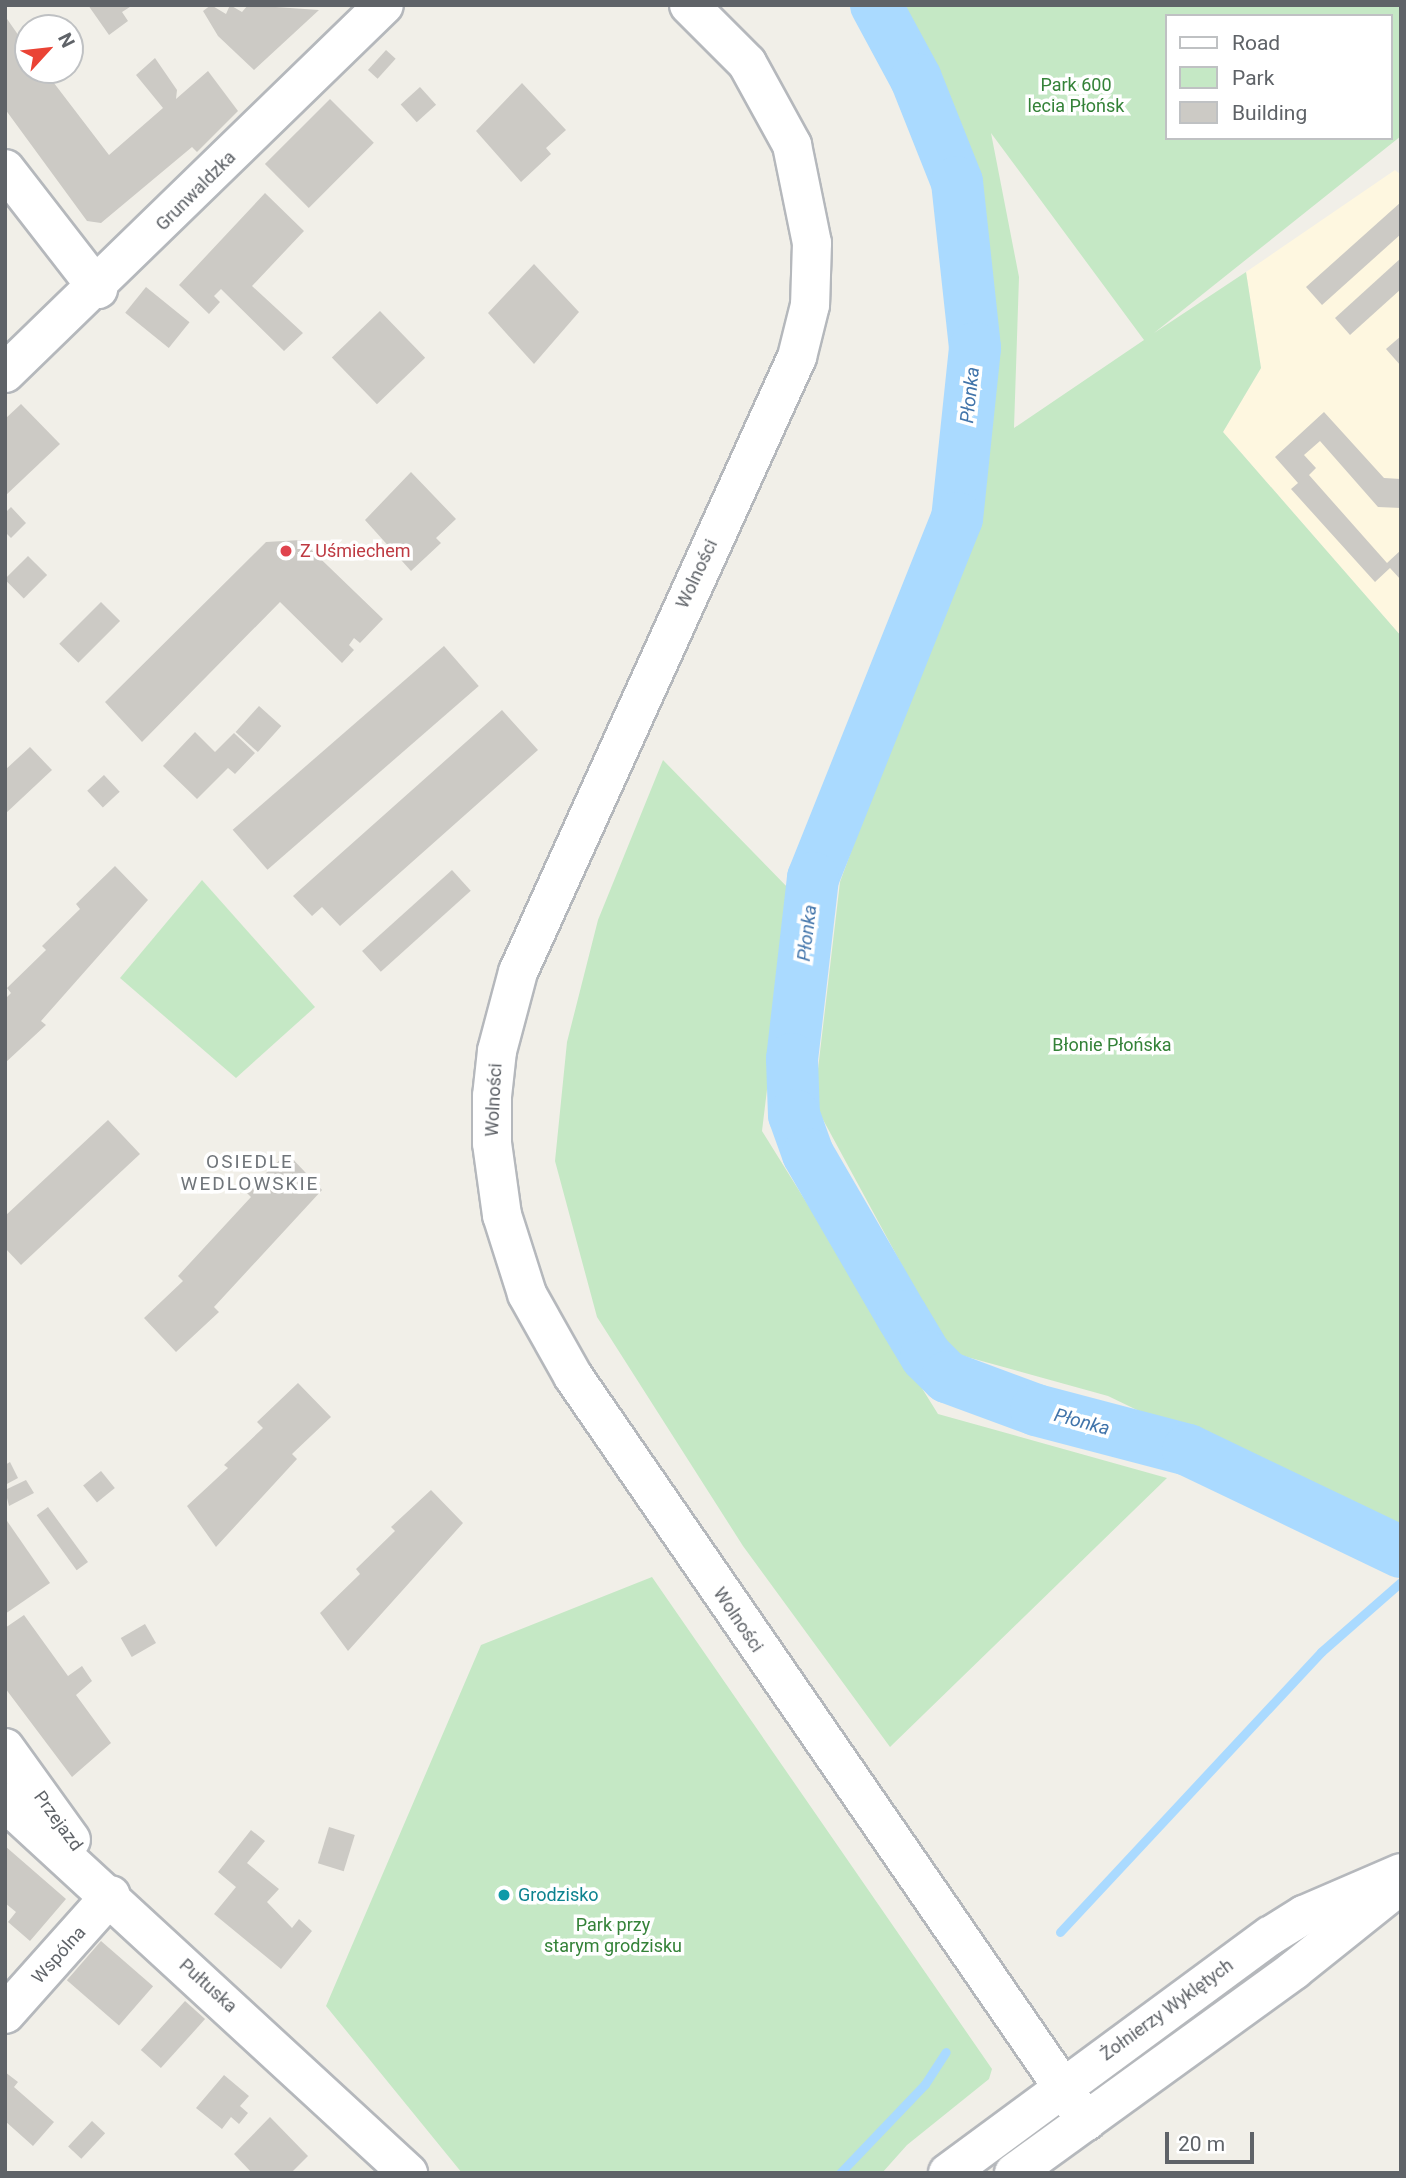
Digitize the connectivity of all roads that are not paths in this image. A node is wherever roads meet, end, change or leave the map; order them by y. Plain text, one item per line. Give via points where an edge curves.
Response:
1 (384, 5) edge
2 (689, 5) edge
3 (5, 169) edge
4 (98, 289) junction
5 (5, 373) edge
6 (5, 1748) edge
7 (5, 1802) edge
8 (1401, 1873) edge
9 (1401, 1884) edge
10 (111, 1895) junction
11 (5, 2014) edge
12 (1061, 2086) junction
13 (1086, 2121) junction
14 (408, 2173) edge
15 (948, 2173) edge
16 (1014, 2173) edge

1 - 4 street, Grunwaldzka
2 - 12 street, Wolności via 747,63 793,145 812,243 810,304 797,357 517,972 497,1051 492,1096 492,1143 502,1216 527,1294 573,1376
3 - 4 street
4 - 5 street, Grunwaldzka
6 - 10 street, Przejazd
7 - 10 street, Pułtuska
8 - 12 street, Żołnierzy Wyklętych via 1282,1929
9 - 13 street via 1294,1970
10 - 11 street, Wspólna
10 - 14 street, Pułtuska
12 - 13 street, Wolności
12 - 15 street, Żołnierzy Wyklętych
13 - 16 street

